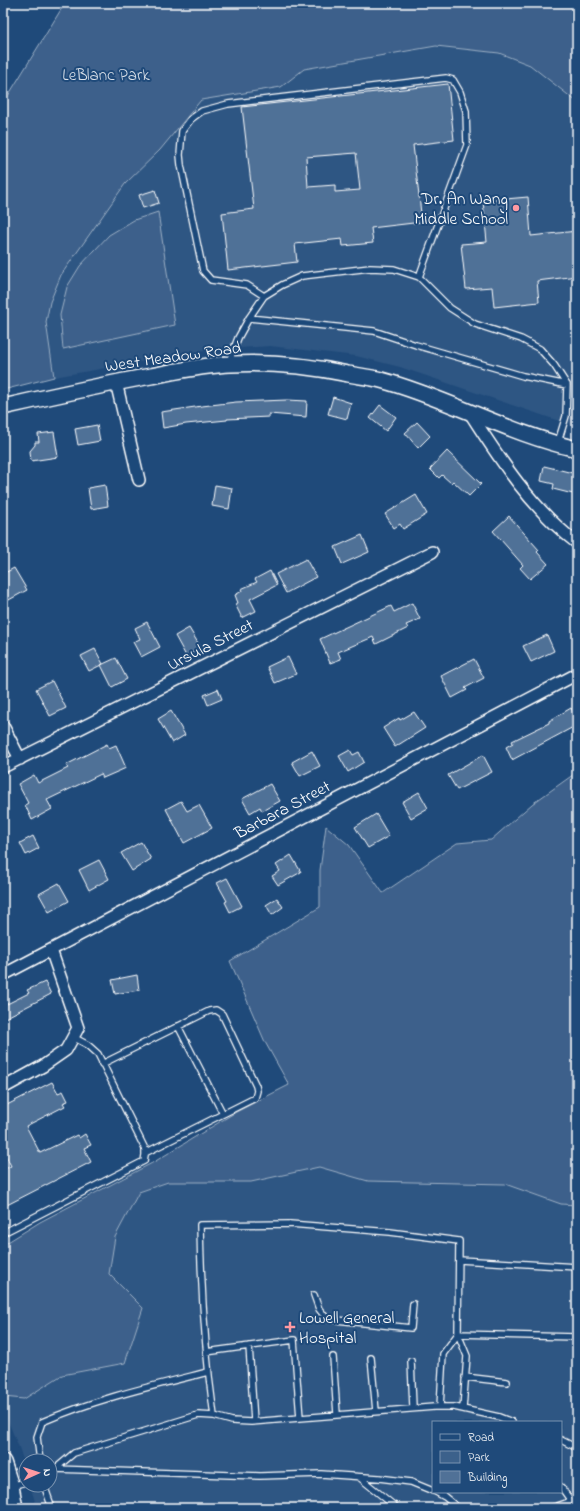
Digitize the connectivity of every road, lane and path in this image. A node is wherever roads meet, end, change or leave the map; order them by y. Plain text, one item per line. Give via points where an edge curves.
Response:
1 (419, 277) junction
2 (264, 296) junction
3 (249, 318) junction
4 (228, 364) junction
5 (116, 382) junction
6 (567, 385) junction
7 (3, 407) edge
8 (470, 413) junction
9 (557, 445) junction
10 (577, 449) edge
11 (139, 480) dead end
12 (577, 543) edge
13 (432, 552) dead end
14 (577, 674) edge
15 (3, 726) edge
16 (20, 759) junction
17 (3, 767) edge
18 (51, 950) junction
19 (3, 975) edge
20 (178, 1026) junction
21 (73, 1037) junction
22 (102, 1064) junction
23 (3, 1088) edge
24 (223, 1114) junction
25 (145, 1153) junction
26 (3, 1233) edge
27 (459, 1260) junction
28 (577, 1267) edge
29 (314, 1295) dead end
30 (414, 1304) dead end
31 (458, 1334) junction
32 (577, 1338) edge
33 (249, 1346) junction
34 (206, 1352) junction
35 (333, 1357) dead end
36 (371, 1358) dead end
37 (411, 1361) dead end
38 (208, 1372) junction
39 (465, 1377) junction
40 (507, 1382) dead end
41 (440, 1407) junction
42 (413, 1408) junction
43 (463, 1409) junction
44 (376, 1411) junction
45 (337, 1414) junction
46 (214, 1416) junction
47 (300, 1418) junction
48 (254, 1421) junction
49 (509, 1421) edge
50 (562, 1440) edge
51 (577, 1448) edge
52 (39, 1453) edge
53 (3, 1462) edge
54 (58, 1466) edge
55 (58, 1471) edge
56 (358, 1476) junction
57 (18, 1484) edge
58 (11, 1486) junction
59 (562, 1488) edge
60 (432, 1490) edge
61 (47, 1493) edge
62 (438, 1493) edge
63 (574, 1500) edge
64 (16, 1508) edge
65 (52, 1508) edge
66 (397, 1508) edge
67 (458, 1508) edge
68 (552, 1508) edge

1 - 2 lane via 394,270 370,268 302,276
1 - 2 lane via 467,145 466,111 453,80 446,78 228,104 202,111 191,119 182,131 180,155 203,271 212,280 246,285
1 - 6 lane via 450,308 475,324 521,339 540,350
2 - 3 lane
3 - 4 lane
3 - 6 lane via 374,331 523,376
4 - 5 street, West Meadow Road
4 - 8 street, West Meadow Road via 279,364 381,380
5 - 7 street, West Meadow Road
5 - 11 street
6 - 9 lane via 566,416
8 - 9 street, West Meadow Road
8 - 12 street via 495,453 538,507
9 - 10 street, West Meadow Road
13 - 16 street, Ursula Street
14 - 18 street, Barbara Street
15 - 16 street
16 - 17 street, Ursula Street
18 - 19 street, Barbara Street
18 - 21 street via 78,1028
20 - 22 lane
20 - 24 lane
20 - 24 lane via 209,1011 216,1010 222,1014 257,1091 255,1098
21 - 22 lane via 94,1049
21 - 23 street via 66,1050
22 - 25 lane
24 - 25 lane
25 - 26 lane via 144,1161 140,1164
27 - 28 lane
27 - 31 lane
27 - 34 lane via 459,1241 390,1232 290,1224 200,1225
29 - 30 lane via 319,1309 327,1319 411,1328
31 - 32 lane
31 - 39 lane via 466,1356
31 - 41 lane via 443,1354
33 - 34 lane
33 - 47 lane via 294,1340
33 - 48 lane
34 - 38 lane
35 - 45 lane
36 - 44 lane
37 - 42 lane
38 - 46 lane
38 - 52 lane via 126,1393 42,1422 37,1437
39 - 40 lane
39 - 43 lane
41 - 42 lane
41 - 43 lane
42 - 44 lane
43 - 49 lane
44 - 45 lane
45 - 47 lane
46 - 48 lane via 232,1421
46 - 54 lane via 198,1415 74,1453
47 - 48 lane
50 - 51 lane
53 - 58 street
55 - 56 lane
56 - 60 lane via 411,1482
56 - 66 lane
57 - 58 lane
58 - 64 street
59 - 63 lane
61 - 65 lane
62 - 67 lane
63 - 68 lane

